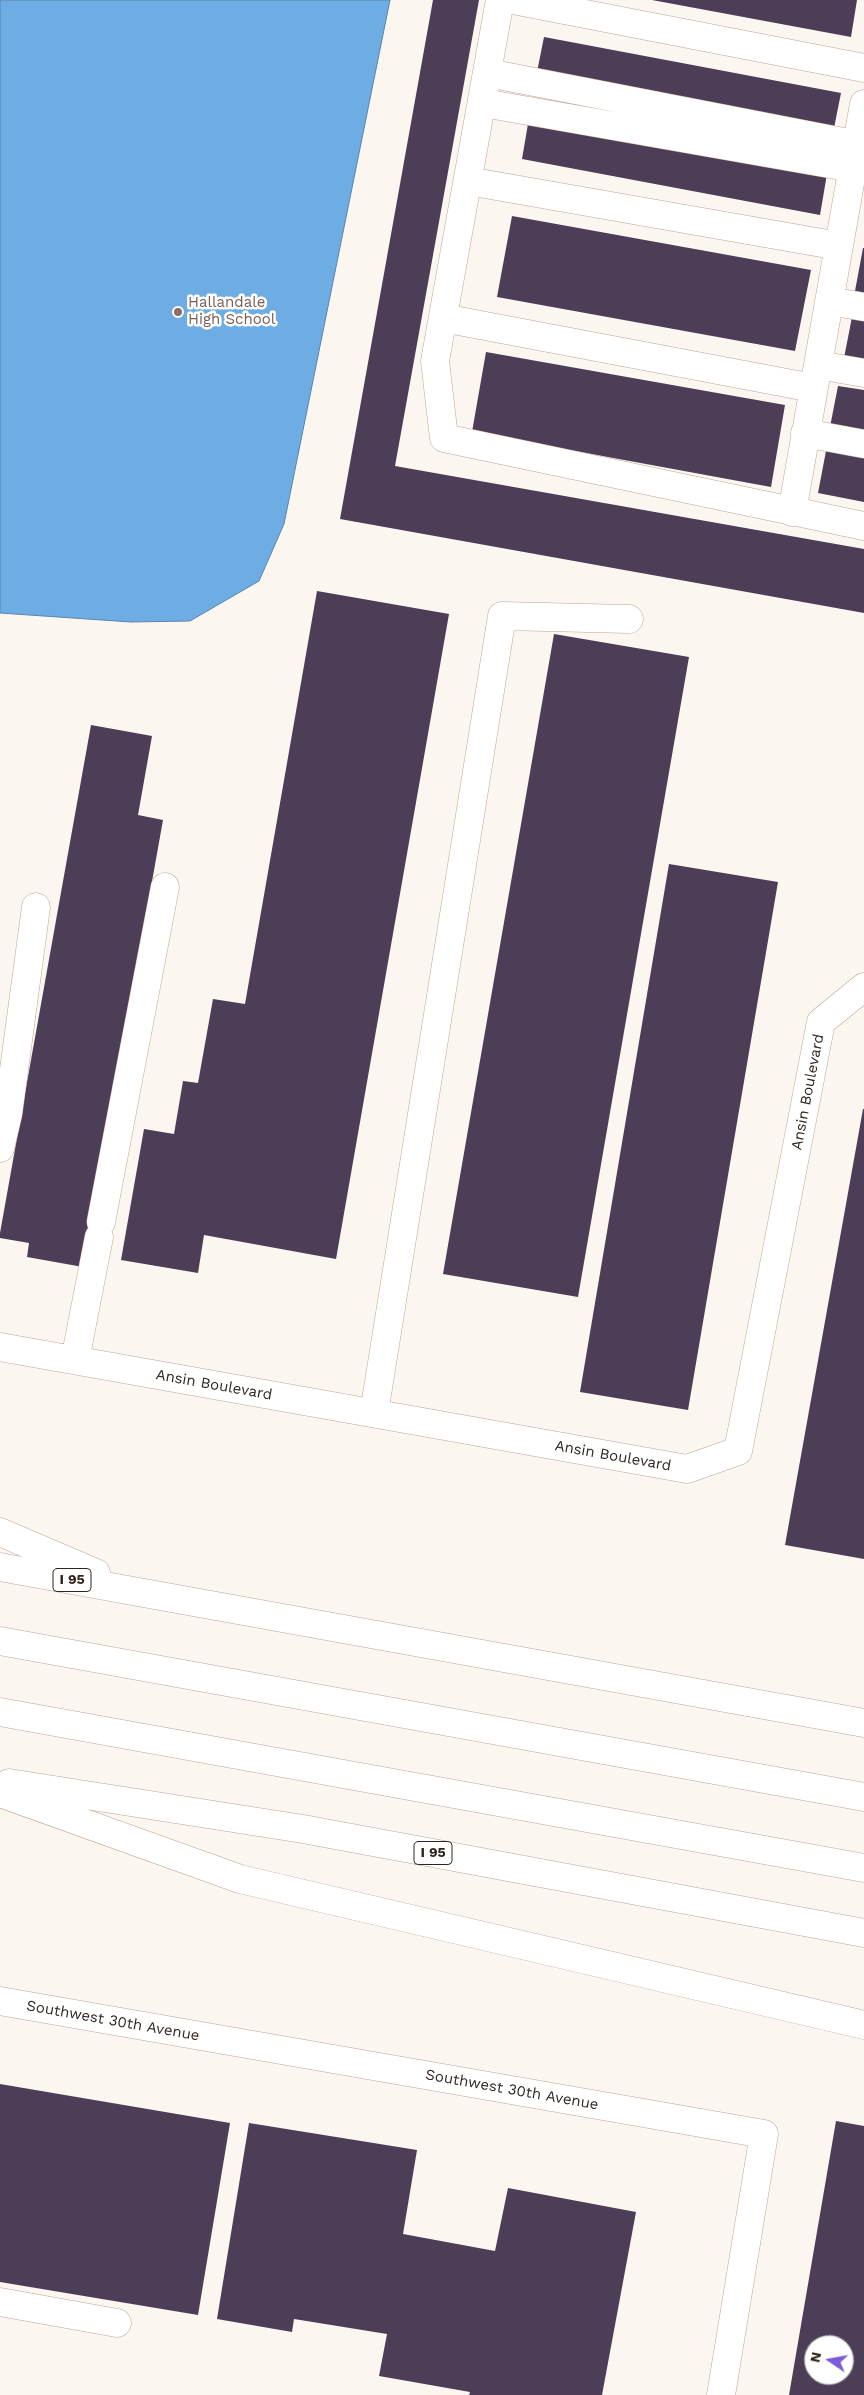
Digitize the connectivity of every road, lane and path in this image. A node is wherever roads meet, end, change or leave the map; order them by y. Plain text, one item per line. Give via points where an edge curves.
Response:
1 (500, 0) edge
2 (513, 0) edge
3 (864, 68) edge
4 (488, 74) junction
5 (483, 103) junction
6 (864, 104) edge
7 (859, 157) edge
8 (468, 181) junction
9 (848, 237) edge
10 (829, 301) junction
11 (864, 307) edge
12 (443, 318) junction
13 (864, 374) edge
14 (816, 377) junction
15 (805, 433) junction
16 (864, 444) edge
17 (792, 512) junction
18 (864, 526) edge
19 (629, 619) dead end
20 (165, 887) dead end
21 (36, 907) dead end
22 (864, 987) edge
23 (0, 1148) edge
24 (0, 1347) edge
25 (75, 1360) junction
26 (374, 1413) junction
27 (0, 1532) edge
28 (0, 1567) edge
29 (144, 1593) junction
30 (0, 1641) edge
31 (0, 1712) edge
32 (864, 1723) edge
33 (0, 1782) edge
34 (0, 1793) edge
35 (864, 1797) edge
36 (864, 1868) edge
37 (864, 1933) edge
38 (0, 2001) edge
39 (864, 2025) edge
40 (0, 2302) edge
41 (117, 2323) dead end
42 (722, 2395) edge

1 - 4 main road
2 - 3 main road
4 - 5 main road
4 - 7 main road
5 - 7 main road
5 - 8 main road
6 - 7 main road
7 - 9 main road
8 - 9 main road
8 - 12 main road
9 - 10 main road
10 - 11 main road
10 - 14 main road
12 - 14 main road
12 - 17 main road via 435,361 444,438
13 - 14 main road
14 - 15 main road
15 - 16 main road
15 - 17 main road
17 - 18 main road
19 - 26 main road via 502,616
20 - 25 main road
21 - 23 main road via 8,1114
22 - 26 main road, Ansin Boulevard via 821,1022 738,1451 686,1469
24 - 25 main road, Ansin Boulevard
25 - 26 main road, Ansin Boulevard
27 - 29 main road
28 - 29 main road, I 95
29 - 32 main road, I 95
30 - 35 main road
31 - 36 main road
33 - 37 main road, I 95 via 303,1829
34 - 39 main road via 240,1878
38 - 42 main road, Southwest 30th Avenue via 764,2134
40 - 41 main road

